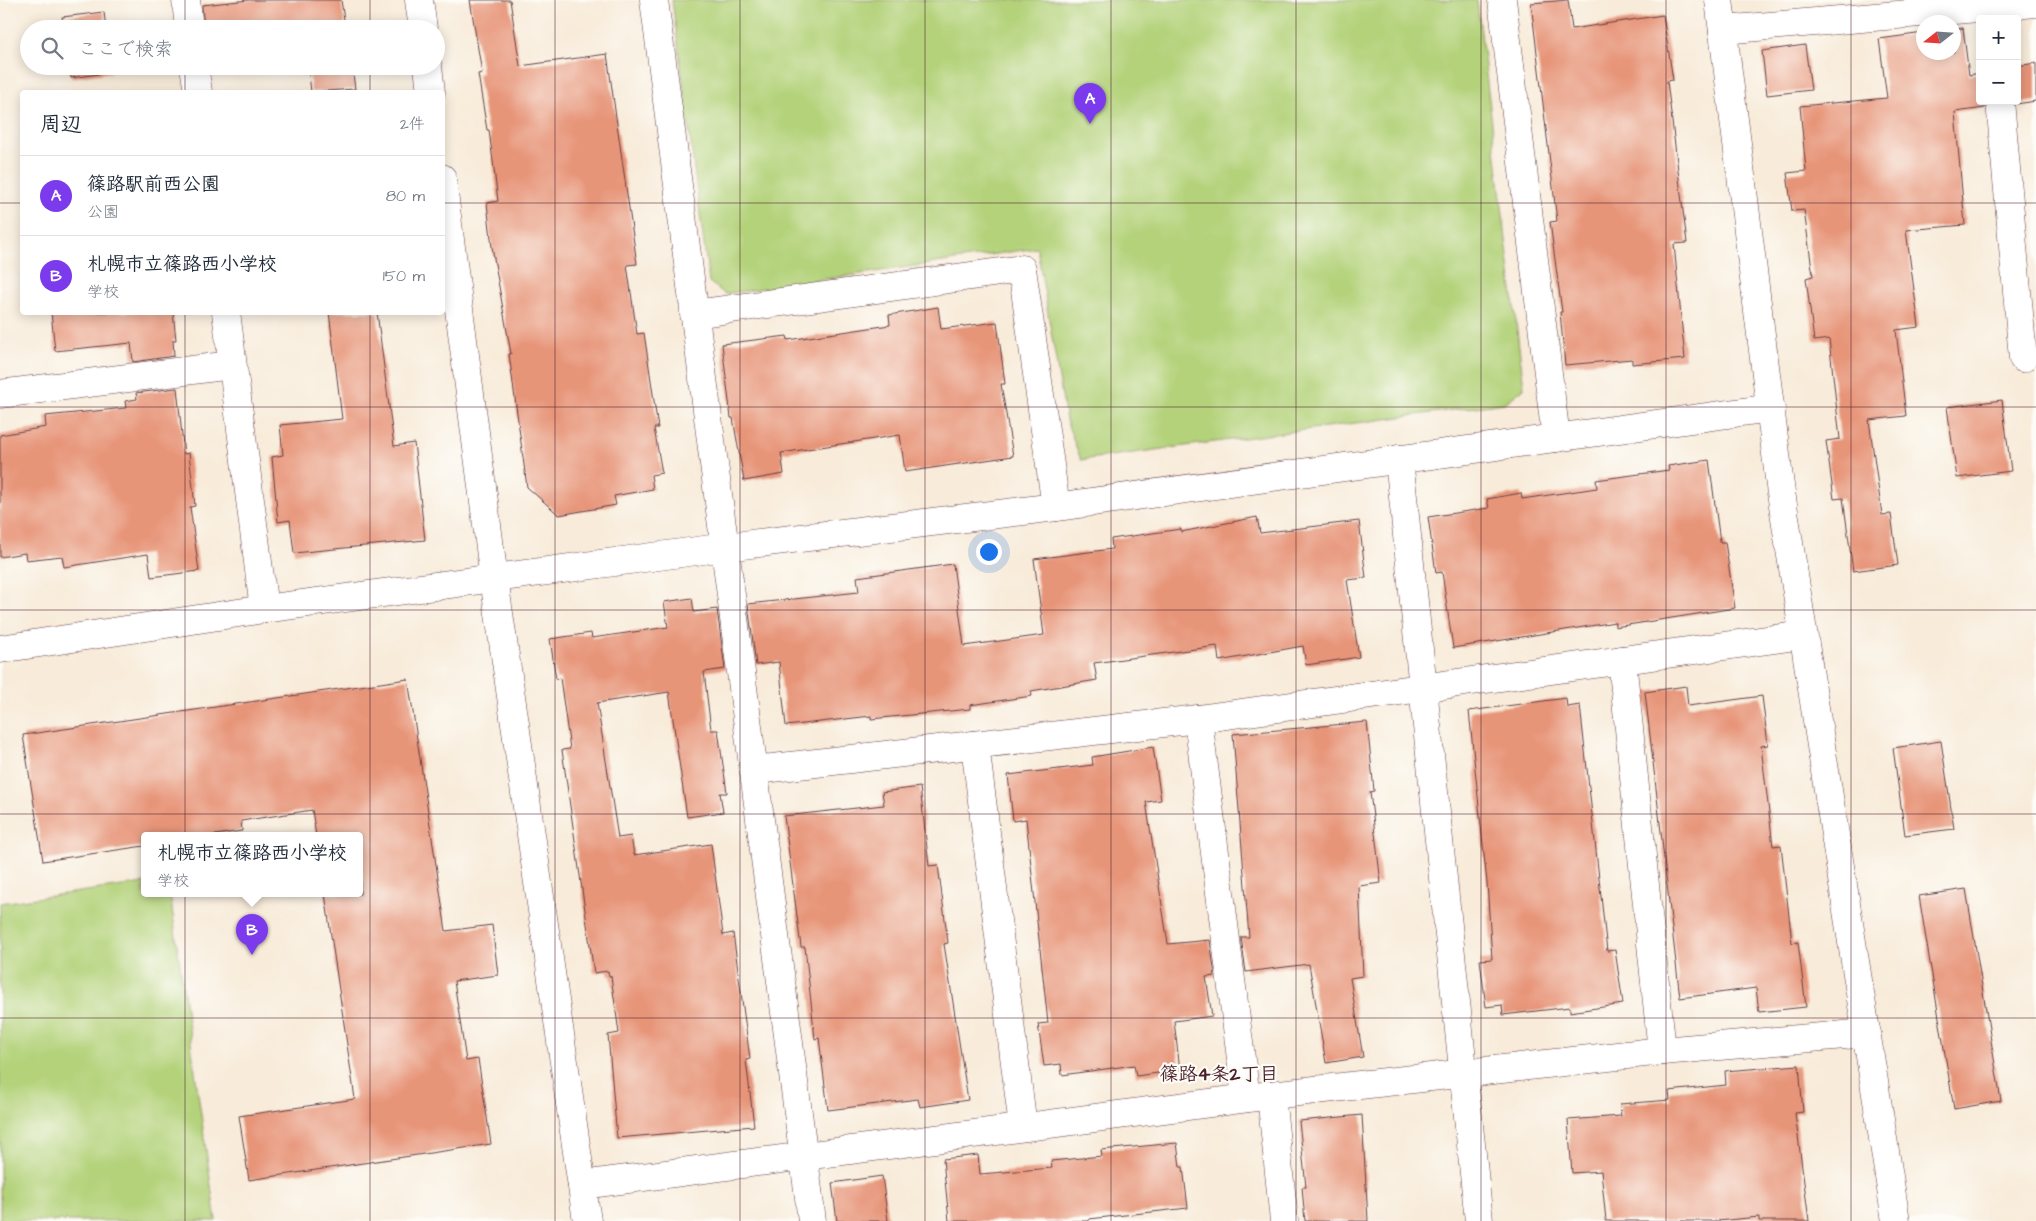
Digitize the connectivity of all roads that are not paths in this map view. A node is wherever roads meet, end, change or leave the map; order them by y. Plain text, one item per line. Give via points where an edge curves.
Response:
1 (186, 0) edge
2 (419, 0) edge
3 (654, 0) edge
4 (1502, 0) edge
5 (1719, 0) edge
6 (2036, 3) edge
7 (1856, 9) edge
8 (1992, 13) edge
9 (188, 20) edge
10 (422, 20) edge
11 (1723, 30) junction
12 (195, 75) edge
13 (429, 75) edge
14 (198, 90) edge
15 (431, 90) edge
16 (2000, 105) edge
17 (445, 201) edge
18 (694, 314) junction
19 (226, 315) edge
20 (2023, 358) dead end
21 (232, 365) junction
22 (0, 394) edge
23 (1770, 408) junction
24 (1556, 438) junction
25 (1399, 459) junction
26 (1056, 507) junction
27 (726, 547) junction
28 (494, 579) junction
29 (264, 609) junction
30 (1803, 635) junction
31 (0, 649) edge
32 (1622, 660) junction
33 (1423, 686) junction
34 (1198, 719) junction
35 (975, 745) junction
36 (755, 770) junction
37 (1867, 1033) junction
38 (1662, 1051) junction
39 (1463, 1074) junction
40 (1258, 1097) junction
41 (1023, 1127) junction
42 (804, 1156) junction
43 (582, 1185) junction
44 (587, 1221) edge
45 (812, 1221) edge
46 (1284, 1221) edge
47 (1479, 1221) edge
48 (1896, 1221) edge

1 - 9 street
2 - 10 street
3 - 18 street
4 - 24 street
5 - 11 street
6 - 8 street
7 - 8 street
7 - 11 street
11 - 23 street
12 - 14 street
13 - 15 street
16 - 20 street
17 - 28 street
18 - 26 street via 1022,269
18 - 27 street
19 - 21 street
21 - 22 street
21 - 29 street
23 - 24 street
23 - 30 street
24 - 25 street
25 - 26 street
25 - 33 street
26 - 27 street
27 - 28 street
27 - 36 street
28 - 29 street
28 - 43 street
29 - 31 street
30 - 32 street
30 - 37 street
32 - 33 street
32 - 38 street
33 - 34 street
33 - 39 street
34 - 35 street
34 - 40 street
35 - 36 street
35 - 41 street
36 - 42 street
37 - 38 street
37 - 48 street
38 - 39 street
39 - 40 street
39 - 47 street
40 - 41 street
40 - 46 street
41 - 42 street
42 - 43 street
42 - 45 street
43 - 44 street

